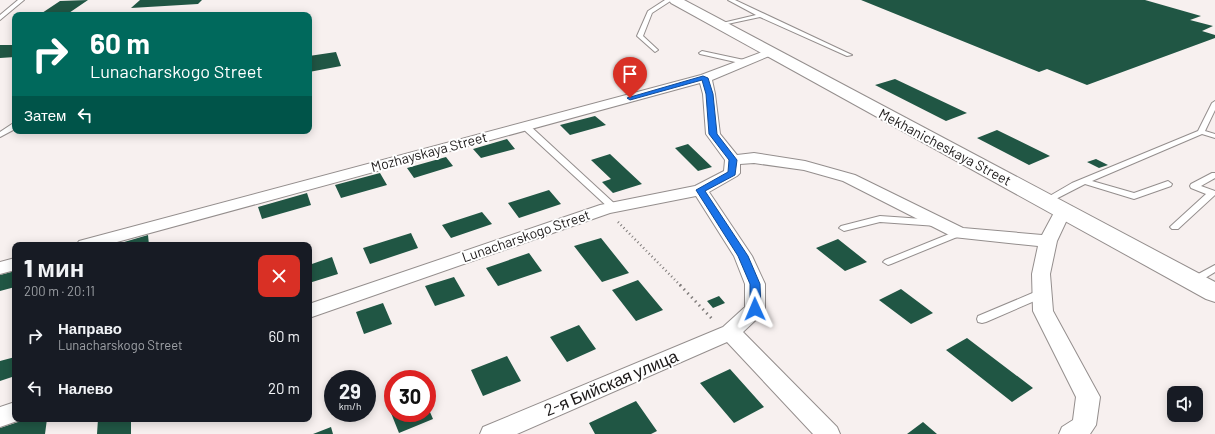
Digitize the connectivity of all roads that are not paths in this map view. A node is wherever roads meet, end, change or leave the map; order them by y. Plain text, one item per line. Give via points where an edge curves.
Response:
1 (21, 0) edge
2 (669, 0) edge
3 (675, 0) edge
4 (731, 0) edge
5 (761, 15) junction
6 (0, 18) edge
7 (720, 25) junction
8 (655, 50) dead end
9 (770, 52) junction
10 (702, 53) dead end
11 (849, 56) dead end
12 (744, 62) junction
13 (705, 78) junction
14 (1215, 103) edge
15 (525, 126) junction
16 (12, 128) edge
17 (1201, 132) junction
18 (0, 135) edge
19 (1215, 136) edge
20 (733, 160) junction
21 (1215, 175) edge
22 (1084, 181) junction
23 (1168, 184) dead end
24 (700, 190) junction
25 (1045, 201) junction
26 (609, 208) junction
27 (1063, 211) junction
28 (940, 223) junction
29 (1175, 227) dead end
30 (844, 228) dead end
31 (959, 233) junction
32 (1048, 241) junction
33 (97, 242) edge
34 (888, 262) dead end
35 (12, 265) edge
36 (0, 268) edge
37 (1215, 268) edge
38 (1193, 282) junction
39 (1042, 293) junction
40 (1215, 293) edge
41 (312, 310) edge
42 (982, 319) dead end
43 (728, 333) junction
44 (12, 413) edge
45 (0, 417) edge
46 (1078, 430) edge
47 (492, 434) edge
48 (828, 434) edge

1 - 6 lane
2 - 8 lane via 650,12 640,36
3 - 7 street, Mekhanicheskaya Street
4 - 5 lane
5 - 7 lane
5 - 11 lane
7 - 9 street, Mekhanicheskaya Street
9 - 12 street, Mozhayskaya Street
9 - 25 street, Mekhanicheskaya Street
10 - 12 lane
12 - 13 street, Mozhayskaya Street
13 - 15 street, Mozhayskaya Street
13 - 20 street via 713,134
14 - 17 lane
15 - 26 lane
15 - 33 street, Mozhayskaya Street
16 - 18 lane
17 - 19 lane
17 - 22 lane
20 - 24 street, Lunacharskogo Street via 732,173
20 - 28 street via 754,158 798,164 848,178
21 - 29 lane via 1194,186 1212,194
22 - 23 lane via 1134,196
22 - 25 lane
24 - 26 street, Lunacharskogo Street
24 - 43 street, 2-я Бийская улица via 743,256 755,284 755,309
25 - 27 street, Mekhanicheskaya Street
26 - 41 street, Lunacharskogo Street
27 - 32 street
27 - 38 street, Mekhanicheskaya Street
28 - 30 lane via 880,219
28 - 31 street
31 - 32 street
31 - 34 lane
32 - 39 street via 1041,274
35 - 36 street
37 - 38 lane
38 - 40 street, Mekhanicheskaya Street
39 - 42 lane
39 - 46 street via 1043,311 1088,397
43 - 47 street, 2-я Бийская улица
43 - 48 street
44 - 45 street

